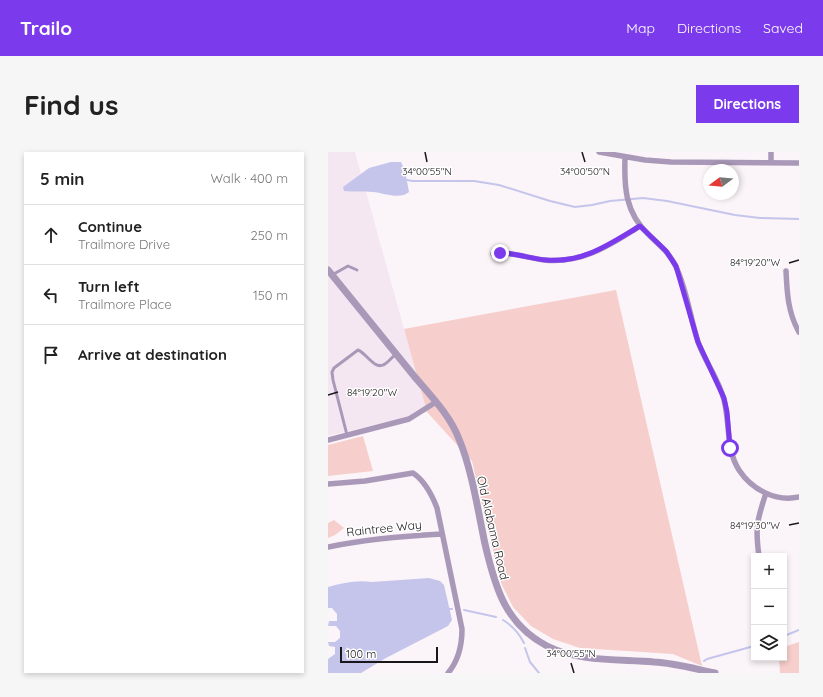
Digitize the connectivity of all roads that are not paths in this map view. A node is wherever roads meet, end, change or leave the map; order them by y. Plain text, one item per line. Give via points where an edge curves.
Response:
1 (599, 152) edge
2 (771, 152) edge
3 (625, 157) junction
4 (771, 162) junction
5 (799, 162) edge
6 (640, 226) junction
7 (493, 254) dead end
8 (357, 270) dead end
9 (786, 271) dead end
10 (330, 273) edge
11 (799, 332) edge
12 (397, 354) junction
13 (436, 402) junction
14 (347, 435) junction
15 (328, 440) edge
16 (328, 484) edge
17 (766, 493) junction
18 (799, 497) edge
19 (442, 534) junction
20 (328, 547) edge
21 (759, 553) edge
22 (448, 673) edge
23 (715, 673) edge

1 - 3 street
2 - 4 street
3 - 4 street via 672,162
3 - 6 street via 626,197
4 - 5 street
6 - 7 street via 603,249 575,258 547,260 507,253
6 - 17 street via 666,251 676,266 698,342 724,398 730,448 734,460 747,480
8 - 10 lane via 348,266
9 - 11 street via 790,314
10 - 12 street, Old Alabama Road
12 - 13 street, Old Alabama Road
12 - 14 lane via 383,365 378,365 358,350 334,368 333,380
13 - 14 street via 409,419
13 - 23 street, Old Alabama Road via 454,427 464,451 496,588 508,611 525,631 548,646 571,655 668,663
14 - 15 street
16 - 19 street via 413,473 433,497
17 - 18 street via 780,497
17 - 21 street via 756,526
19 - 20 street, Raintree Way via 349,542
19 - 22 street via 462,629 459,655

